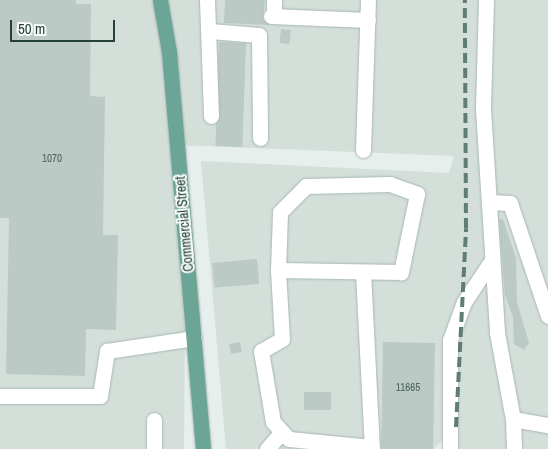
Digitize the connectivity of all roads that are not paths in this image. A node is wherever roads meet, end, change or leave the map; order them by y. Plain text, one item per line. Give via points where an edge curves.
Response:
1 (160, 0) edge
2 (207, 0) edge
3 (274, 0) edge
4 (368, 0) edge
5 (486, 0) edge
6 (368, 20) junction
7 (210, 31) junction
8 (211, 116) dead end
9 (260, 138) dead end
10 (363, 150) dead end
11 (489, 202) junction
12 (492, 260) junction
13 (278, 270) junction
14 (363, 272) junction
15 (548, 316) edge
16 (194, 338) junction
17 (0, 396) edge
18 (513, 419) junction
19 (154, 420) dead end
20 (548, 425) edge
21 (282, 432) junction
22 (372, 448) edge
23 (154, 449) edge
24 (203, 449) edge
25 (267, 449) edge
26 (450, 449) edge
27 (514, 449) edge

1 - 16 main road, Commercial Street via 170,52
2 - 7 lane
3 - 6 lane via 273,16
4 - 6 lane
5 - 11 lane via 483,109
6 - 10 lane
7 - 8 lane
7 - 9 lane via 259,35
11 - 12 lane
11 - 15 lane via 510,203
12 - 18 lane via 497,333
12 - 26 lane via 464,302 450,340
13 - 14 lane
13 - 14 lane via 280,212 306,186 390,184 417,194 409,252 401,272
13 - 21 lane via 282,339 262,351 273,422
14 - 22 lane
16 - 17 lane via 107,351 100,396
16 - 24 main road, Commercial Street
18 - 20 lane
18 - 27 lane
19 - 23 lane
21 - 22 lane via 289,439
21 - 25 lane

